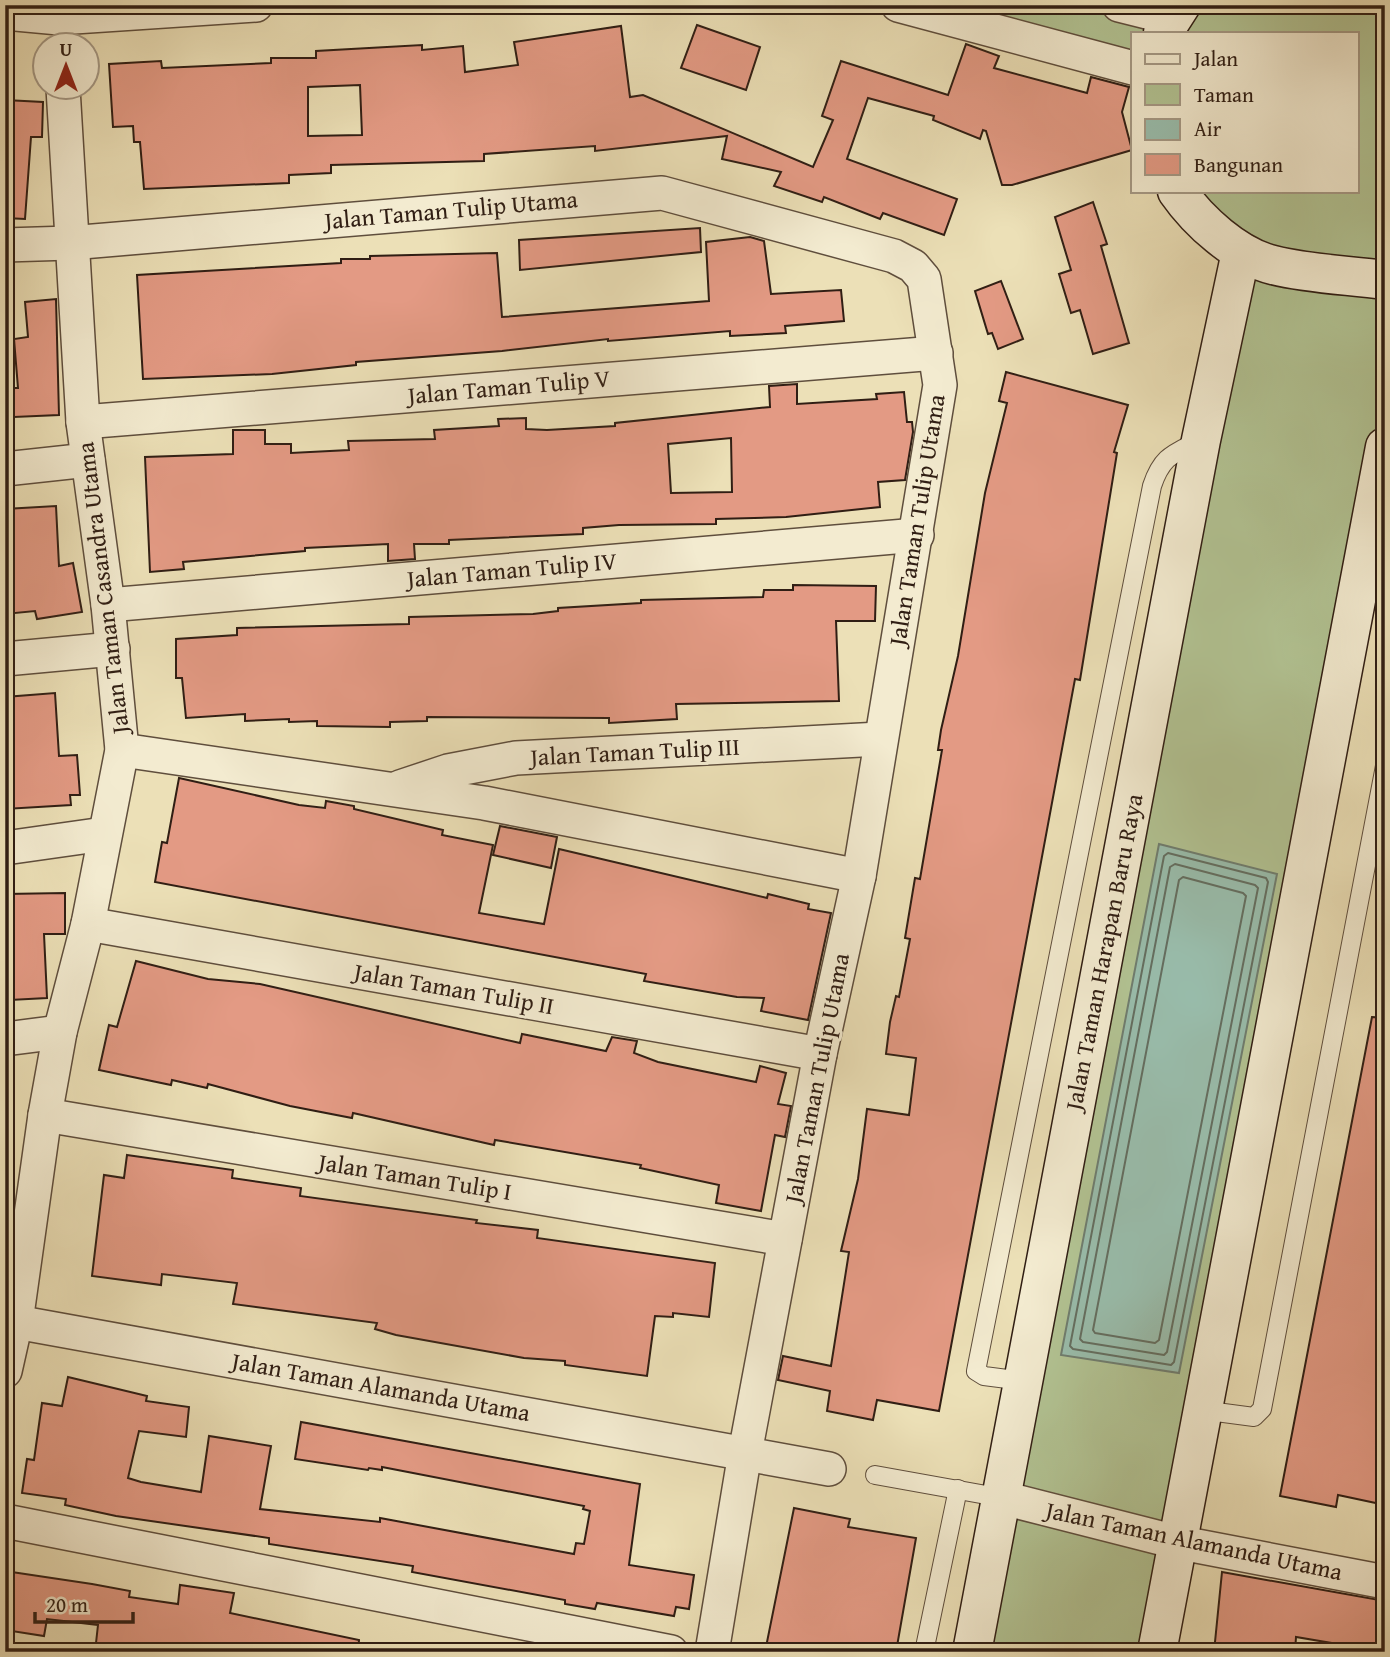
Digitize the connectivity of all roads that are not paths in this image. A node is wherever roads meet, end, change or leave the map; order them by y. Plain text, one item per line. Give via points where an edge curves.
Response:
1 (256, 5) edge
2 (898, 5) edge
3 (1119, 5) edge
4 (5, 13) edge
5 (1172, 19) edge
6 (60, 32) edge
7 (1131, 67) edge
8 (64, 102) edge
9 (1178, 192) edge
10 (70, 243) junction
11 (5, 245) edge
12 (1241, 252) junction
13 (1385, 280) edge
14 (936, 353) junction
15 (83, 422) junction
16 (1385, 447) edge
17 (88, 460) junction
18 (5, 469) edge
19 (917, 535) junction
20 (108, 605) junction
21 (113, 649) junction
22 (5, 659) edge
23 (880, 739) junction
24 (122, 750) junction
25 (1385, 766) edge
26 (394, 789) junction
27 (104, 834) junction
28 (5, 848) edge
29 (859, 876) junction
30 (88, 924) junction
31 (60, 1032) junction
32 (5, 1039) edge
33 (820, 1054) junction
34 (45, 1115) junction
35 (19, 1223) edge
36 (785, 1239) junction
37 (16, 1322) junction
38 (5, 1371) edge
39 (1201, 1409) junction
40 (745, 1453) junction
41 (829, 1469) dead end
42 (875, 1475) dead end
43 (958, 1489) junction
44 (1003, 1498) junction
45 (5, 1521) edge
46 (1176, 1542) junction
47 (1385, 1582) edge
48 (671, 1652) edge
49 (712, 1652) edge
50 (924, 1652) edge
51 (972, 1652) edge
52 (1157, 1652) edge

1 - 6 street
2 - 7 street
3 - 5 street
4 - 6 street
8 - 10 street, Jalan Taman Casandra Utama
9 - 12 street
10 - 11 street, Jalan Taman Tulip Utama
10 - 14 street, Jalan Taman Tulip Utama via 662,192 894,256 913,266 924,279
10 - 15 street, Jalan Taman Casandra Utama
12 - 13 street via 1272,265
12 - 44 street, Jalan Taman Harapan Baru Raya via 1201,440
14 - 15 street, Jalan Taman Tulip V
14 - 19 street, Jalan Taman Tulip Utama via 940,385
15 - 17 street, Jalan Taman Casandra Utama
16 - 39 street
17 - 18 street
17 - 20 street, Jalan Taman Casandra Utama
19 - 20 street, Jalan Taman Tulip IV
19 - 23 street, Jalan Taman Tulip Utama
20 - 21 street, Jalan Taman Casandra Utama
21 - 22 street
21 - 24 street, Jalan Taman Casandra Utama
23 - 26 street, Jalan Taman Tulip III via 516,758 448,771
23 - 29 street, Jalan Taman Tulip Utama
24 - 26 street, Jalan Taman Tulip III
24 - 27 street, Jalan Taman Casandra Utama
25 - 39 lane via 1262,1409 1254,1417
26 - 29 street, Jalan Taman Tulip III
27 - 28 street
27 - 30 street, Jalan Taman Casandra Utama
29 - 33 street, Jalan Taman Tulip Utama
30 - 31 street, Jalan Taman Casandra Utama
30 - 33 street, Jalan Taman Tulip II
31 - 32 street
31 - 34 street, Jalan Taman Casandra Utama
33 - 36 street, Jalan Taman Tulip Utama
34 - 35 street, Jalan Taman Casandra Utama
34 - 36 street, Jalan Taman Tulip I
35 - 37 street, Jalan Taman Casandra Utama
36 - 40 street, Jalan Taman Tulip Utama
37 - 38 street, Jalan Taman Casandra Utama
37 - 40 street, Jalan Taman Alamanda Utama
39 - 46 street
40 - 41 street, Jalan Taman Alamanda Utama
40 - 49 street, Jalan Taman Tulip Utama
42 - 43 lane
43 - 44 lane
43 - 50 lane
44 - 46 street, Jalan Taman Alamanda Utama
44 - 51 street, Jalan Taman Harapan Baru Raya
45 - 48 street
46 - 47 street, Jalan Taman Alamanda Utama
46 - 52 street

